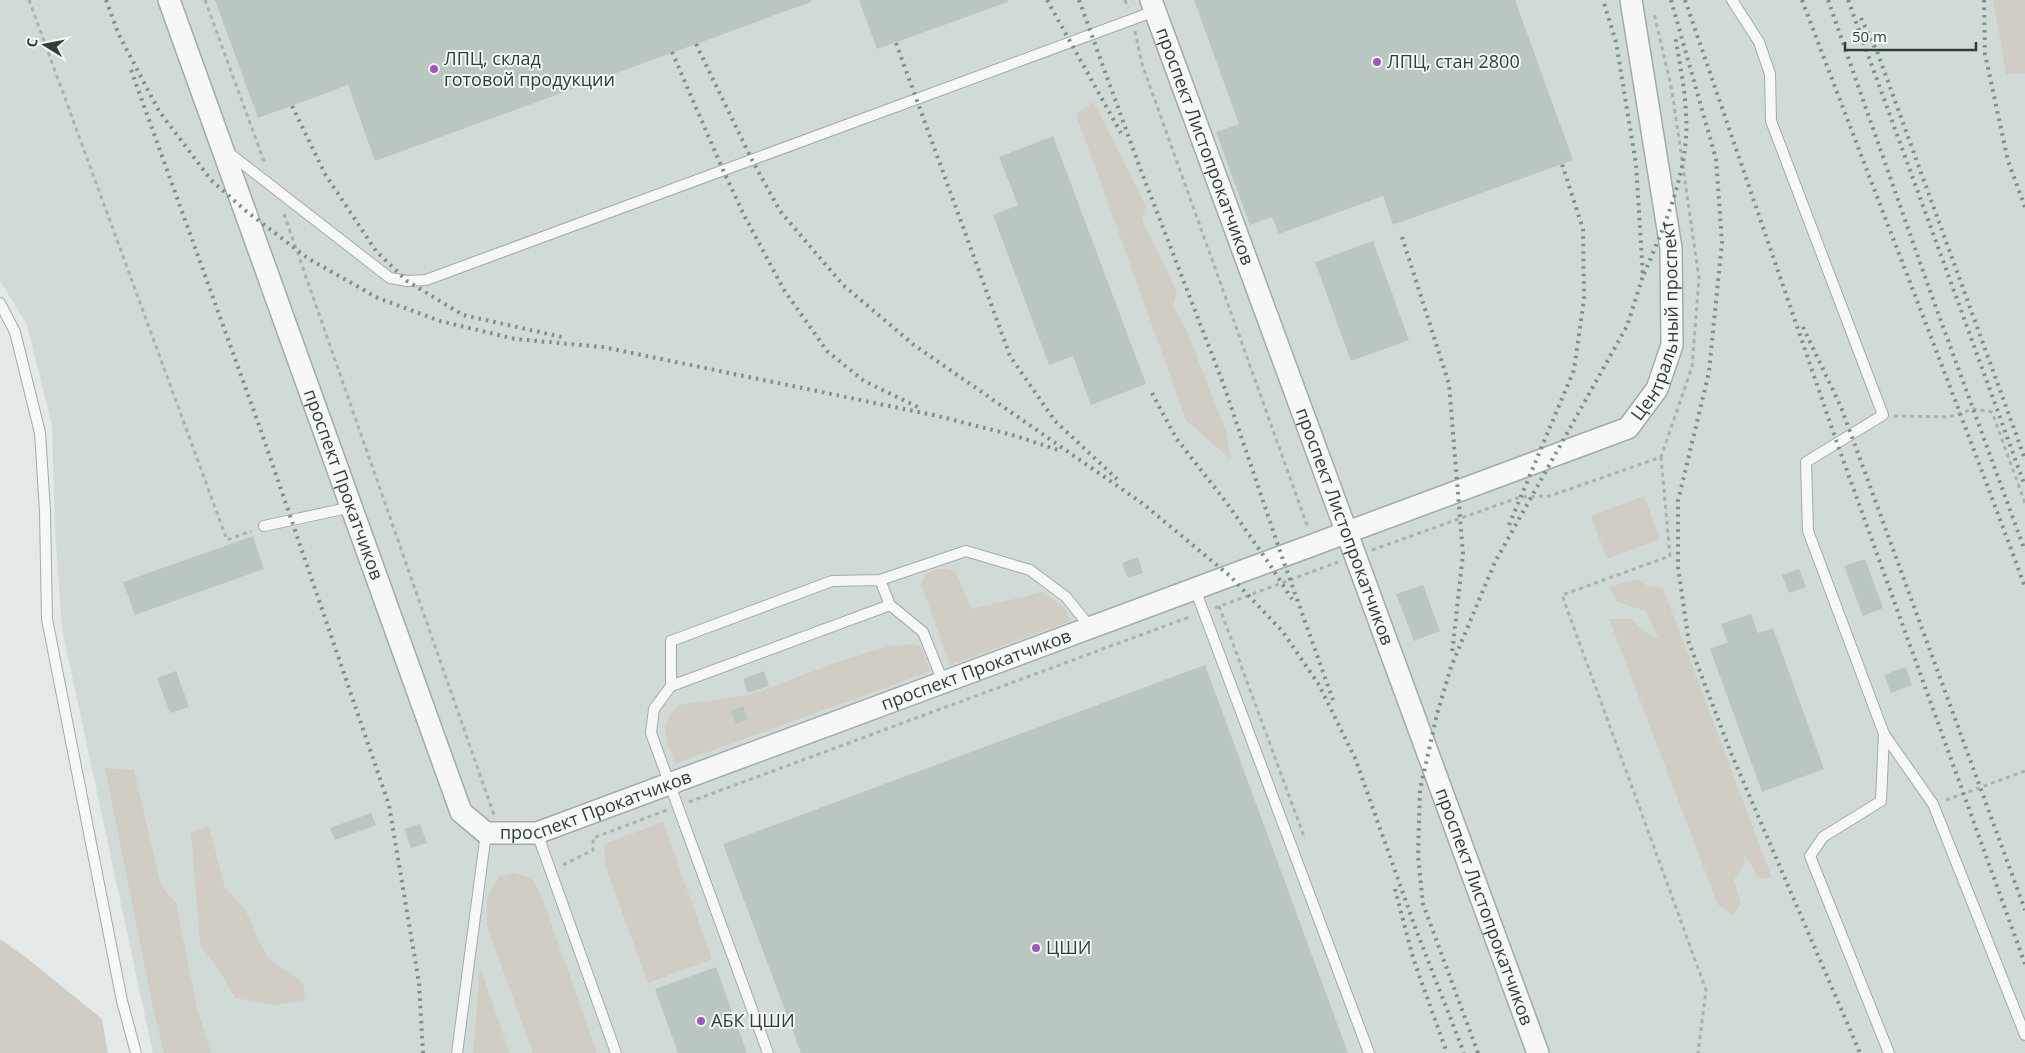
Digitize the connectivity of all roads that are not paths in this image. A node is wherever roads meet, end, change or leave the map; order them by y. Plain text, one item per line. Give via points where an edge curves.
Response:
1 (168, 0) edge
2 (1631, 0) edge
3 (1732, 0) edge
4 (1153, 6) edge
5 (224, 150) junction
6 (0, 303) edge
7 (352, 508) junction
8 (264, 526) dead end
9 (1346, 533) junction
10 (880, 580) junction
11 (1195, 589) junction
12 (890, 605) junction
13 (1091, 628) junction
14 (943, 682) junction
15 (671, 686) junction
16 (1884, 734) junction
17 (669, 784) junction
18 (493, 833) junction
19 (537, 833) junction
20 (2025, 1035) edge
21 (136, 1053) edge
22 (457, 1053) edge
23 (616, 1053) edge
24 (768, 1053) edge
25 (1369, 1053) edge
26 (1538, 1053) edge
27 (1889, 1053) edge

1 - 5 street, проспект Прокатчиков
2 - 9 street, Центральный проспект via 1671,248 1672,345 1657,389 1628,428
3 - 16 lane via 1759,42 1770,74 1771,121 1883,415 1806,462 1808,531
4 - 5 lane via 1132,20 426,280 390,278
4 - 9 street, проспект Листопрокатчиков
5 - 7 street, проспект Прокатчиков
6 - 21 lane via 15,332 40,433 47,619 122,1001
7 - 8 lane
7 - 18 street, проспект Прокатчиков via 461,812
9 - 11 street, проспект Прокатчиков
9 - 26 street, проспект Листопрокатчиков
10 - 12 lane
10 - 13 lane via 966,551 1030,570 1066,597
10 - 15 lane via 832,581 671,641
11 - 13 street, проспект Прокатчиков
11 - 25 lane
12 - 14 lane via 922,632
12 - 15 lane
13 - 14 street, проспект Прокатчиков
14 - 17 street, проспект Прокатчиков
15 - 17 lane via 654,709 651,733
16 - 20 lane via 1934,804
16 - 27 lane via 1881,801 1823,837 1810,856
17 - 19 street, проспект Прокатчиков
17 - 24 lane
18 - 19 street, проспект Прокатчиков
18 - 22 lane
19 - 23 lane

